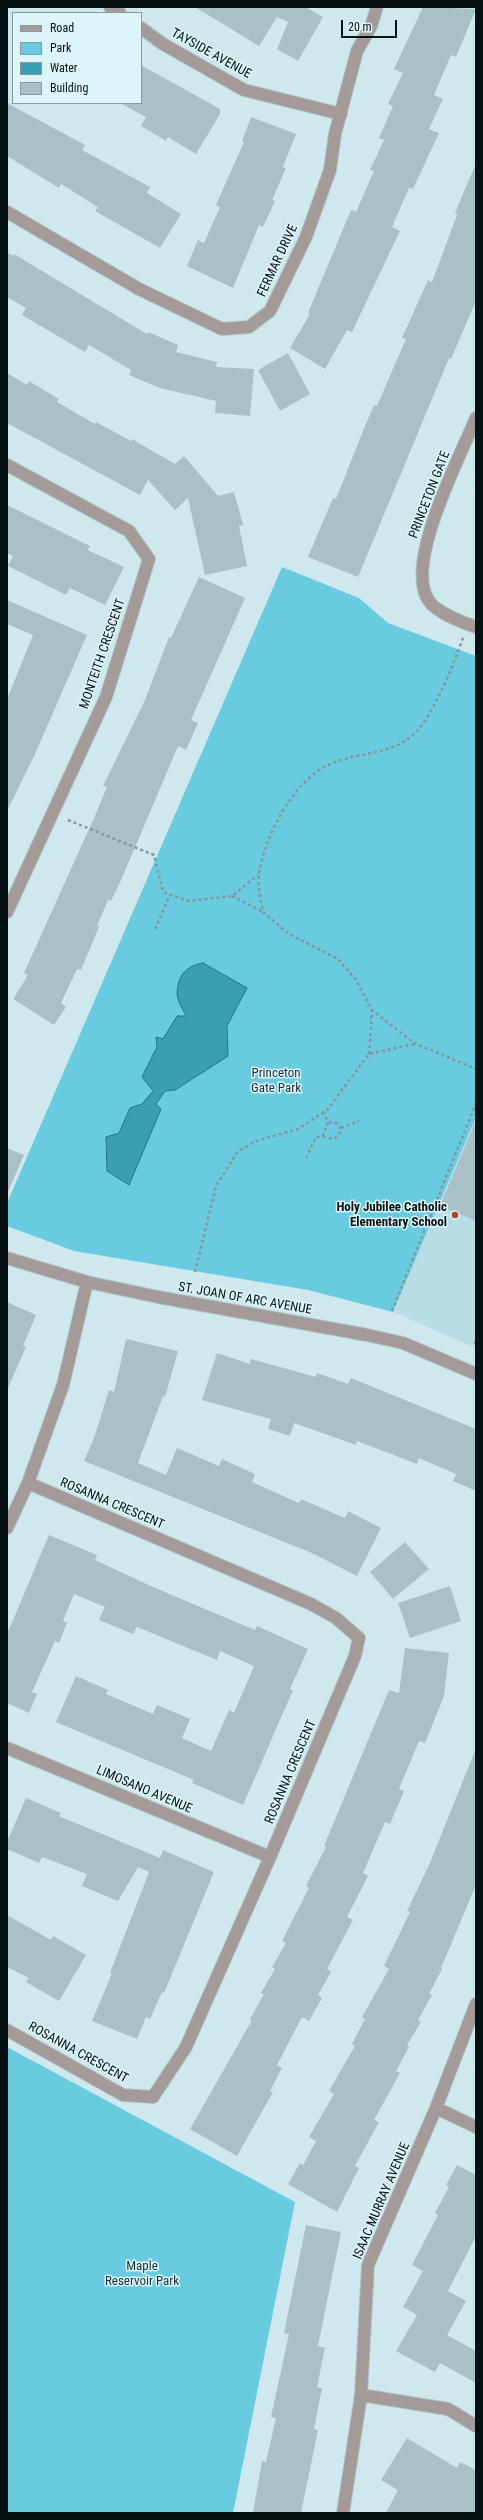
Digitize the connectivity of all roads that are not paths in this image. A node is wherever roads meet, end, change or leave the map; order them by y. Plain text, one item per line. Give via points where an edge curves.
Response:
1 (377, 7) edge
2 (142, 29) edge
3 (341, 114) junction
4 (7, 212) edge
5 (476, 418) edge
6 (7, 465) edge
7 (473, 626) edge
8 (7, 912) edge
9 (7, 1258) edge
10 (87, 1282) junction
11 (476, 1374) edge
12 (28, 1483) junction
13 (7, 1528) edge
14 (7, 1748) edge
15 (270, 1858) junction
16 (476, 2004) edge
17 (7, 2030) edge
18 (436, 2108) junction
19 (476, 2127) edge
20 (361, 2395) junction
21 (476, 2426) edge
22 (343, 2513) edge

1 - 3 street, FERMAR DRIVE via 371,26 357,51
2 - 3 street, TAYSIDE AVENUE via 163,44 244,90
3 - 4 street, FERMAR DRIVE via 335,134 330,170 306,237 270,312 249,327 222,329 139,289
5 - 7 street, PRINCETON GATE via 434,518 420,569 422,589 429,602
6 - 8 street, MONTEITH CRESCENT via 129,531 149,559 106,697
9 - 10 street, ST. JOAN OF ARC AVENUE
10 - 11 street, ST. JOAN OF ARC AVENUE via 403,1343
10 - 12 street via 63,1385
12 - 13 street
12 - 15 street, ROSANNA CRESCENT via 311,1604 336,1618 359,1638 355,1656
14 - 15 street, LIMOSANO AVENUE
15 - 17 street, ROSANNA CRESCENT via 186,2047 153,2097 123,2095
16 - 18 street, ISAAC MURRAY AVENUE
18 - 19 street
18 - 20 street, ISAAC MURRAY AVENUE via 368,2265
20 - 21 street via 448,2409
20 - 22 street, ISAAC MURRAY AVENUE

